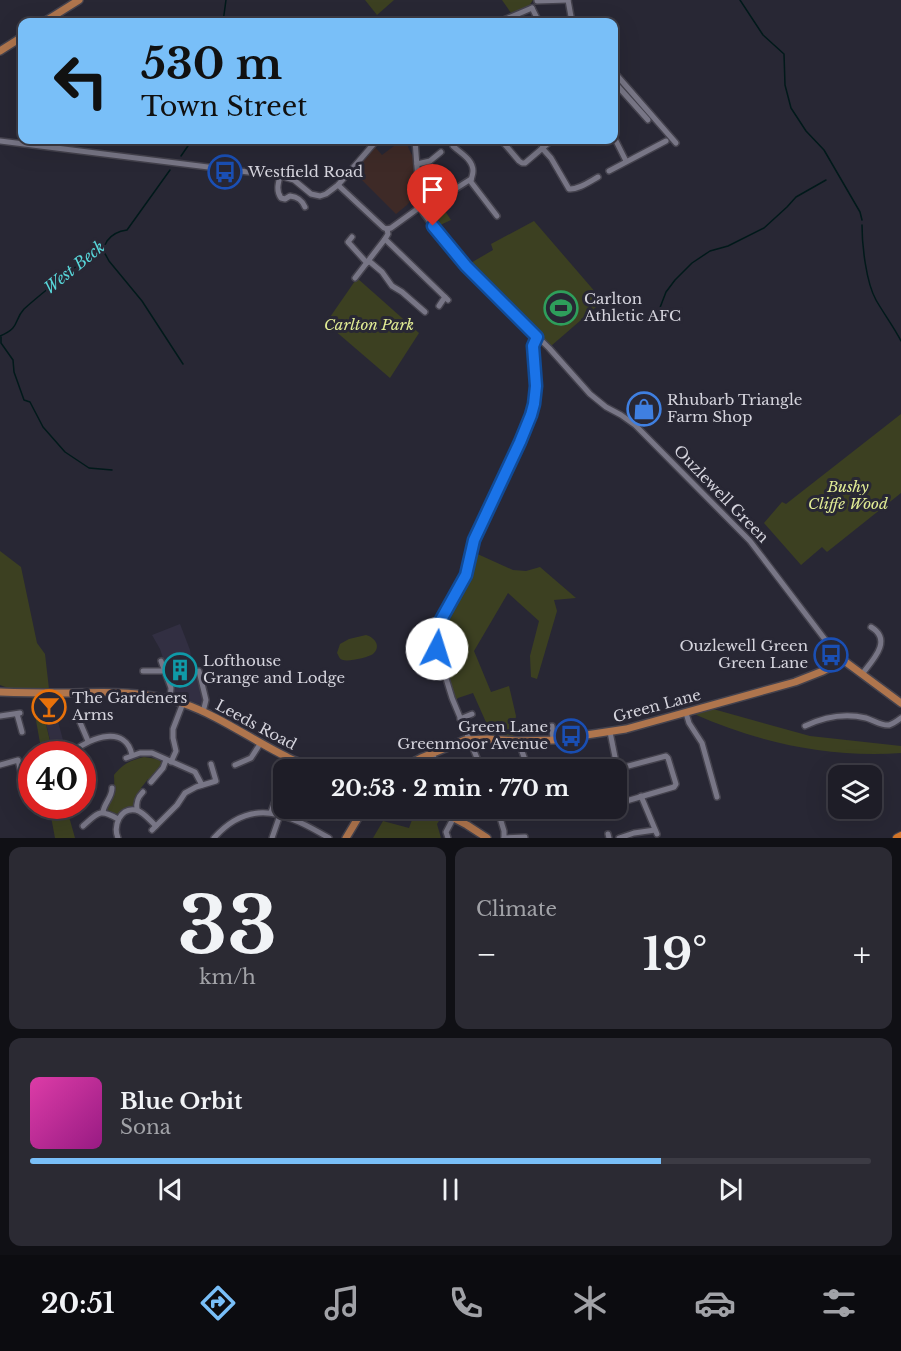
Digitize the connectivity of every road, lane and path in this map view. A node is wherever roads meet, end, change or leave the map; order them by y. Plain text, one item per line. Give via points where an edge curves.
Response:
1 (79, 0) edge
2 (569, 0) edge
3 (537, 1) edge
4 (532, 8) junction
5 (50, 18) edge
6 (508, 18) edge
7 (537, 18) edge
8 (571, 18) edge
9 (18, 40) edge
10 (0, 51) edge
11 (618, 77) edge
12 (620, 88) edge
13 (648, 120) dead end
14 (0, 141) edge
15 (666, 141) dead end
16 (18, 143) edge
17 (676, 143) dead end
18 (24, 144) edge
19 (374, 144) edge
20 (415, 144) edge
21 (451, 144) edge
22 (504, 144) edge
23 (547, 144) edge
24 (618, 144) edge
25 (542, 148) junction
26 (441, 152) dead end
27 (626, 161) junction
28 (417, 164) junction
29 (609, 171) dead end
30 (280, 176) junction
31 (598, 177) dead end
32 (471, 179) junction
33 (338, 185) junction
34 (305, 207) dead end
35 (421, 208) junction
36 (497, 216) dead end
37 (387, 229) junction
38 (352, 237) dead end
39 (385, 239) junction
40 (368, 262) junction
41 (355, 278) dead end
42 (439, 306) dead end
43 (425, 312) dead end
44 (537, 337) junction
45 (871, 627) dead end
46 (843, 660) junction
47 (161, 661) dead end
48 (164, 670) junction
49 (142, 671) dead end
50 (199, 671) dead end
51 (862, 674) junction
52 (0, 692) edge
53 (170, 699) junction
54 (901, 703) edge
55 (183, 704) junction
56 (203, 712) junction
57 (688, 712) junction
58 (472, 714) dead end
59 (0, 716) edge
60 (86, 717) dead end
61 (460, 718) junction
62 (901, 718) edge
63 (552, 726) dead end
64 (805, 726) dead end
65 (22, 732) dead end
66 (610, 732) junction
67 (469, 740) junction
68 (553, 740) junction
69 (88, 741) joint
70 (518, 741) junction
71 (260, 744) junction
72 (432, 753) junction
73 (290, 759) edge
74 (420, 759) edge
75 (434, 759) edge
76 (477, 759) edge
77 (525, 759) edge
78 (615, 759) edge
79 (18, 760) edge
80 (169, 761) junction
81 (211, 764) dead end
82 (0, 765) edge
83 (235, 765) dead end
84 (627, 766) edge
85 (151, 782) dead end
86 (202, 785) junction
87 (112, 788) dead end
88 (143, 792) dead end
89 (641, 796) junction
90 (717, 797) dead end
91 (627, 801) edge
92 (273, 804) edge
93 (137, 810) junction
94 (103, 812) junction
95 (270, 812) junction
96 (273, 813) edge
97 (118, 819) junction
98 (279, 819) edge
99 (291, 819) edge
100 (357, 819) edge
101 (453, 819) edge
102 (457, 819) edge
103 (500, 819) edge
104 (83, 826) dead end
105 (525, 837) edge
106 (118, 838) edge
107 (214, 838) edge
108 (272, 838) edge
109 (328, 838) edge
110 (346, 838) edge
111 (448, 838) edge
112 (487, 838) edge
113 (504, 838) edge
114 (619, 838) edge

1 - 5 main road
2 - 3 street
2 - 8 street
3 - 4 street
4 - 6 street
4 - 7 street
9 - 10 main road
11 - 17 street
12 - 13 street
14 - 16 street
15 - 27 street
18 - 30 street
19 - 33 street
20 - 28 street
21 - 32 street via 470,162
22 - 25 street via 522,163
23 - 25 street
24 - 27 street
25 - 31 street via 569,189
26 - 28 street via 430,161
27 - 29 street
28 - 35 street
30 - 33 street via 320,196
30 - 34 street via 281,198 296,197
32 - 35 street
32 - 36 street
33 - 37 street
35 - 37 street
35 - 44 street, Ouzlewell Green via 466,266
37 - 39 street
38 - 40 street via 348,242
39 - 40 street
39 - 42 street via 447,298
40 - 41 street
40 - 43 street via 416,309
44 - 46 street, Ouzlewell Green via 590,394 635,425 750,541
44 - 61 street via 533,346 536,386 531,415 474,540 466,575 435,635
45 - 51 street via 881,636 880,649
46 - 51 main road, Ouzlewell Green
46 - 57 main road, Green Lane via 795,682
47 - 48 street
48 - 49 street
48 - 53 street via 171,688
50 - 56 street via 206,700
51 - 54 main road, Ouzlewell Green
52 - 53 main road, Leeds Road via 121,692
53 - 55 main road, Leeds Road
55 - 56 main road, Leeds Road
55 - 80 street via 173,729 176,751
56 - 71 main road, Leeds Road
57 - 66 main road, Green Lane
57 - 90 street
58 - 61 street
59 - 65 street via 19,714
60 - 69 street via 79,720
61 - 67 street
62 - 64 street via 890,725 853,716
63 - 68 street
66 - 68 main road, Green Lane
66 - 78 street
67 - 70 main road, Green Lane
67 - 72 main road, Green Lane
67 - 76 street
68 - 70 main road, Green Lane
69 - 80 street via 120,738 129,745 129,757 152,753
70 - 77 street
71 - 73 main road, Leeds Road
71 - 83 street via 251,758
72 - 74 main road, Green Lane
72 - 75 street
79 - 82 street
80 - 85 street
80 - 86 street via 195,772
81 - 86 street via 216,781
84 - 89 street via 668,758 674,787
86 - 93 street via 185,793 154,828
87 - 94 street
88 - 93 street
89 - 91 street
89 - 114 street via 656,832
92 - 95 street
93 - 97 street
94 - 97 street
94 - 104 street
95 - 96 street
95 - 107 street via 242,818
97 - 106 street
98 - 108 street
99 - 109 street
100 - 110 main road
101 - 111 street via 446,831
102 - 112 main road
103 - 113 street
105 - 113 street

